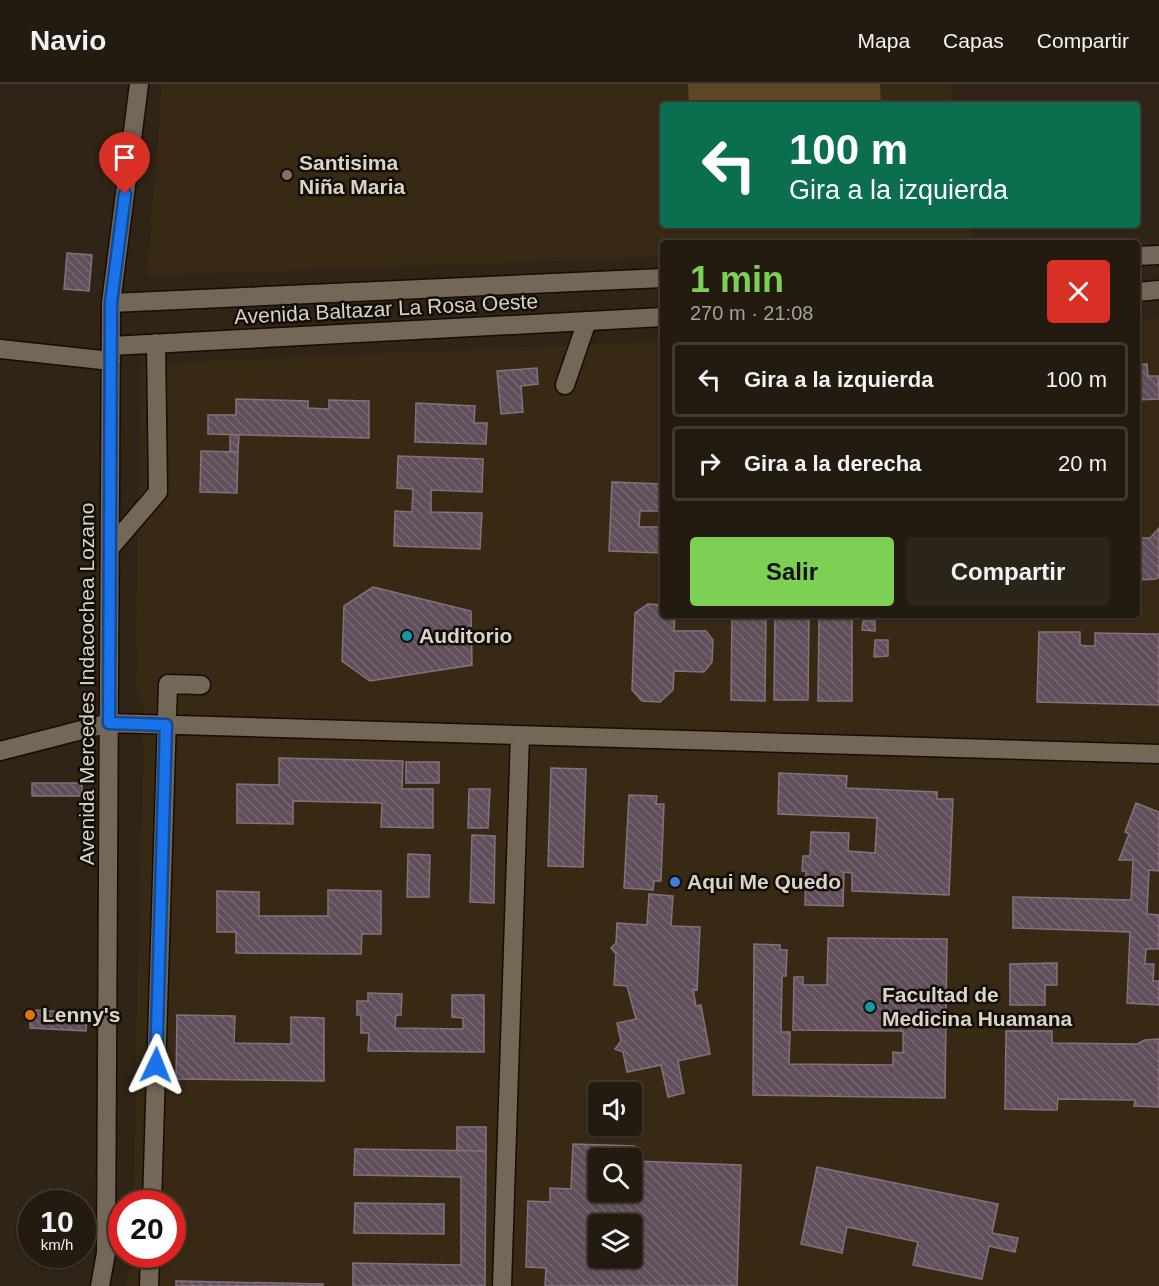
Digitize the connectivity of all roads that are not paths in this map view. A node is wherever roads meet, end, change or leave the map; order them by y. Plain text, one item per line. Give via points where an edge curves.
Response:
1 (139, 84) edge
2 (1159, 255) edge
3 (1140, 256) edge
4 (660, 278) edge
5 (1159, 290) edge
6 (1140, 291) edge
7 (111, 303) junction
8 (660, 316) edge
9 (587, 321) junction
10 (156, 343) junction
11 (0, 349) edge
12 (111, 353) junction
13 (565, 385) dead end
14 (110, 548) junction
15 (201, 685) dead end
16 (109, 723) junction
17 (166, 725) junction
18 (520, 735) junction
19 (0, 752) edge
20 (1159, 754) edge
21 (152, 1190) edge
22 (150, 1268) edge
23 (100, 1286) edge
24 (149, 1286) edge
25 (502, 1286) edge

1 - 7 street, Avenida Mercedes Indacochea Lozano
2 - 3 street
4 - 7 street, Avenida Baltazar La Rosa Oeste
5 - 6 street
7 - 12 street, Avenida Mercedes Indacochea Lozano
8 - 9 street, Avenida Baltazar La Rosa Oeste
9 - 10 street, Avenida Baltazar La Rosa Oeste
9 - 13 street
10 - 12 street, Avenida Baltazar La Rosa Oeste
10 - 14 street via 158,492
11 - 12 street, Avenida Baltazar La Rosa Oeste
12 - 14 street, Avenida Mercedes Indacochea Lozano
14 - 16 street, Avenida Mercedes Indacochea Lozano
15 - 17 street via 168,684
16 - 17 street
16 - 19 street
16 - 23 street, Avenida Mercedes Indacochea Lozano via 106,1253
17 - 18 street
17 - 21 street
18 - 20 street
18 - 25 street
22 - 24 street

